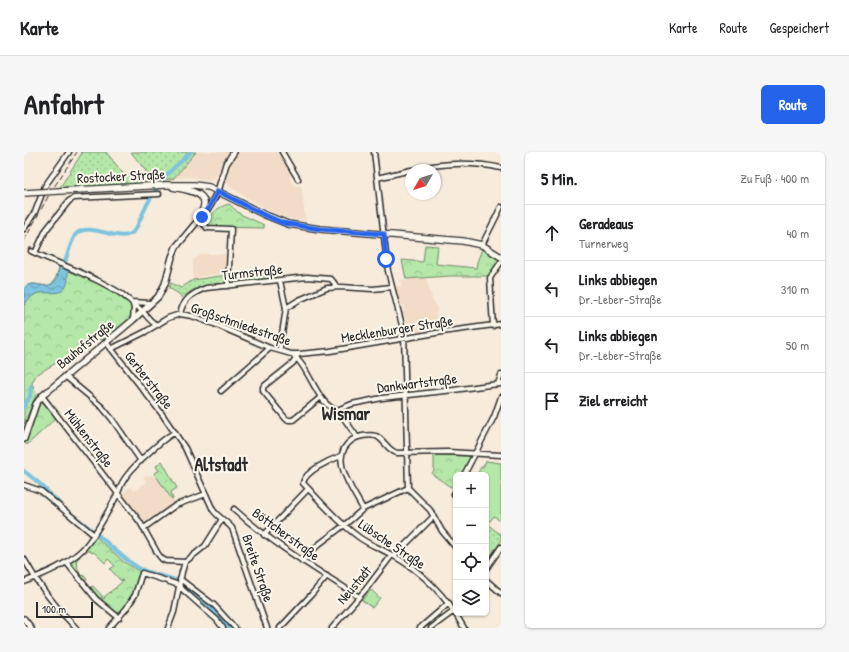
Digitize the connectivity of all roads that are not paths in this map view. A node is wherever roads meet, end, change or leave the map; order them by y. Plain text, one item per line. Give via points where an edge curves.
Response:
1 (69, 152) edge
2 (234, 152) edge
3 (282, 152) edge
4 (374, 152) edge
5 (441, 164) edge
6 (501, 168) edge
7 (405, 172) edge
8 (377, 178) junction
9 (298, 179) dead end
10 (165, 185) junction
11 (218, 191) junction
12 (24, 193) edge
13 (158, 194) dead end
14 (501, 206) edge
15 (200, 219) junction
16 (24, 229) edge
17 (384, 234) junction
18 (482, 245) junction
19 (501, 257) edge
20 (501, 262) edge
21 (280, 281) junction
22 (228, 286) junction
23 (334, 287) junction
24 (391, 287) junction
25 (132, 302) junction
26 (151, 303) junction
27 (286, 308) junction
28 (143, 311) junction
29 (180, 314) junction
30 (133, 320) junction
31 (158, 324) junction
32 (501, 324) edge
33 (493, 326) junction
34 (404, 338) junction
35 (106, 342) junction
36 (280, 347) dead end
37 (270, 348) junction
38 (111, 349) junction
39 (296, 355) junction
40 (293, 363) junction
41 (302, 364) junction
42 (501, 375) edge
43 (65, 376) junction
44 (500, 384) edge
45 (221, 391) dead end
46 (42, 396) junction
47 (406, 396) junction
48 (321, 397) junction
49 (501, 397) edge
50 (338, 410) junction
51 (174, 432) junction
52 (358, 437) junction
53 (24, 439) edge
54 (406, 453) junction
55 (476, 453) junction
56 (501, 455) edge
57 (341, 456) junction
58 (141, 461) junction
59 (466, 472) edge
60 (24, 485) edge
61 (408, 488) junction
62 (308, 489) junction
63 (118, 494) junction
64 (206, 494) junction
65 (234, 508) dead end
66 (363, 509) junction
67 (433, 517) junction
68 (222, 519) junction
69 (345, 525) junction
70 (144, 528) junction
71 (264, 534) junction
72 (94, 535) junction
73 (453, 544) edge
74 (501, 547) edge
75 (393, 556) junction
76 (24, 559) edge
77 (302, 560) junction
78 (66, 562) junction
79 (185, 562) junction
80 (489, 565) edge
81 (327, 576) junction
82 (35, 578) junction
83 (180, 579) junction
84 (24, 582) edge
85 (489, 583) edge
86 (179, 585) junction
87 (501, 593) edge
88 (359, 597) junction
89 (452, 607) junction
90 (119, 618) junction
91 (24, 619) edge
92 (30, 628) edge
93 (76, 628) edge
94 (109, 628) edge
95 (168, 628) edge
96 (223, 628) edge
97 (234, 628) edge
98 (267, 628) edge
99 (280, 628) edge
100 (332, 628) edge
101 (420, 628) edge
102 (431, 628) edge
103 (464, 628) edge

1 - 16 street via 45,186 35,212
2 - 11 street, Bauhofstraße via 226,164
3 - 9 street
4 - 8 street
5 - 6 street
7 - 8 street
8 - 17 street
10 - 11 main road, Rostocker Straße via 202,186
10 - 12 main road, Rostocker Straße, bridge
10 - 15 main road via 195,192 201,196 204,203
11 - 15 street, Bauhofstraße
11 - 17 main road, Rostocker Straße via 283,223
13 - 25 street via 74,198 46,230 33,252 106,285
14 - 18 street
15 - 22 street via 207,228 231,229
15 - 26 street, Bauhofstraße via 176,247 165,284
17 - 18 main road, Rostocker Straße
17 - 24 street
18 - 19 main road
20 - 33 street via 490,278
21 - 22 street, Turmstraße
21 - 23 street, Turmstraße via 319,277 331,279
21 - 27 street
22 - 29 street, Turmstraße via 195,292 184,303
23 - 24 street
23 - 27 street via 310,295
24 - 34 street
25 - 26 street
25 - 28 street
25 - 30 street
26 - 28 street, Bauhofstraße
27 - 36 street
28 - 30 street, Bauhofstraße
28 - 31 street via 151,321
29 - 31 street, Großschmiedestraße
29 - 37 street, Großschmiedestraße via 214,324
30 - 35 street, Bauhofstraße
31 - 38 street, Bauhofstraße
32 - 33 street, Mecklenburger Straße
33 - 34 street, Mecklenburger Straße
34 - 39 street, Mecklenburger Straße
34 - 47 street
35 - 38 street, Gerberstraße
35 - 43 street, Bauhofstraße
37 - 39 street, Großschmiedestraße
37 - 45 street
38 - 51 street, Gerberstraße
39 - 40 street
39 - 41 street
40 - 41 street
40 - 48 street via 263,387 264,392 286,419 293,420
41 - 48 street
42 - 44 street
43 - 46 street, Bauhofstraße
43 - 58 street via 102,407
44 - 47 street, Dankwartstraße
46 - 53 street via 36,404
46 - 63 street, Mühlenstraße
47 - 50 street, Dankwartstraße via 366,401
47 - 54 street
48 - 50 street via 332,408
49 - 55 street
50 - 52 street
51 - 58 street
51 - 64 street, Gerberstraße via 185,448
52 - 54 street via 375,436 392,451
52 - 57 street via 344,447
54 - 55 street
54 - 61 street
55 - 56 street
55 - 59 street
57 - 62 street, Lübsche Straße via 319,466 304,479 303,483
57 - 66 street via 346,477
58 - 63 street via 122,483
60 - 72 street via 41,491
61 - 66 street
61 - 67 street via 430,510
62 - 69 street, Lübsche Straße
62 - 71 street
63 - 70 street, Mühlenstraße
63 - 72 street
64 - 68 street, Breite Straße via 213,510
64 - 70 street via 176,505
65 - 71 street, Böttcherstraße
66 - 69 street
67 - 73 street
67 - 75 street, Neustadt
68 - 79 street via 205,546
68 - 98 street, Breite Straße via 234,532
69 - 75 street, Lübsche Straße via 365,541
69 - 77 street
70 - 79 street, Mühlenstraße via 162,559
71 - 77 street, Böttcherstraße
72 - 78 street via 83,549
74 - 80 street
75 - 88 street, Neustadt
75 - 89 street, Lübsche Straße via 424,578
76 - 82 street
77 - 81 street, Böttcherstraße
78 - 82 street
78 - 90 street via 96,599
79 - 83 street
81 - 88 street, Böttcherstraße
81 - 99 street
82 - 84 street
82 - 93 street via 53,604
83 - 86 street
83 - 97 street via 214,605
85 - 87 street
86 - 90 street via 142,573 135,595
86 - 95 street
86 - 96 street
88 - 100 street, Neustadt
89 - 101 street
89 - 102 street
89 - 103 street, Lübsche Straße
90 - 94 street
91 - 92 street

